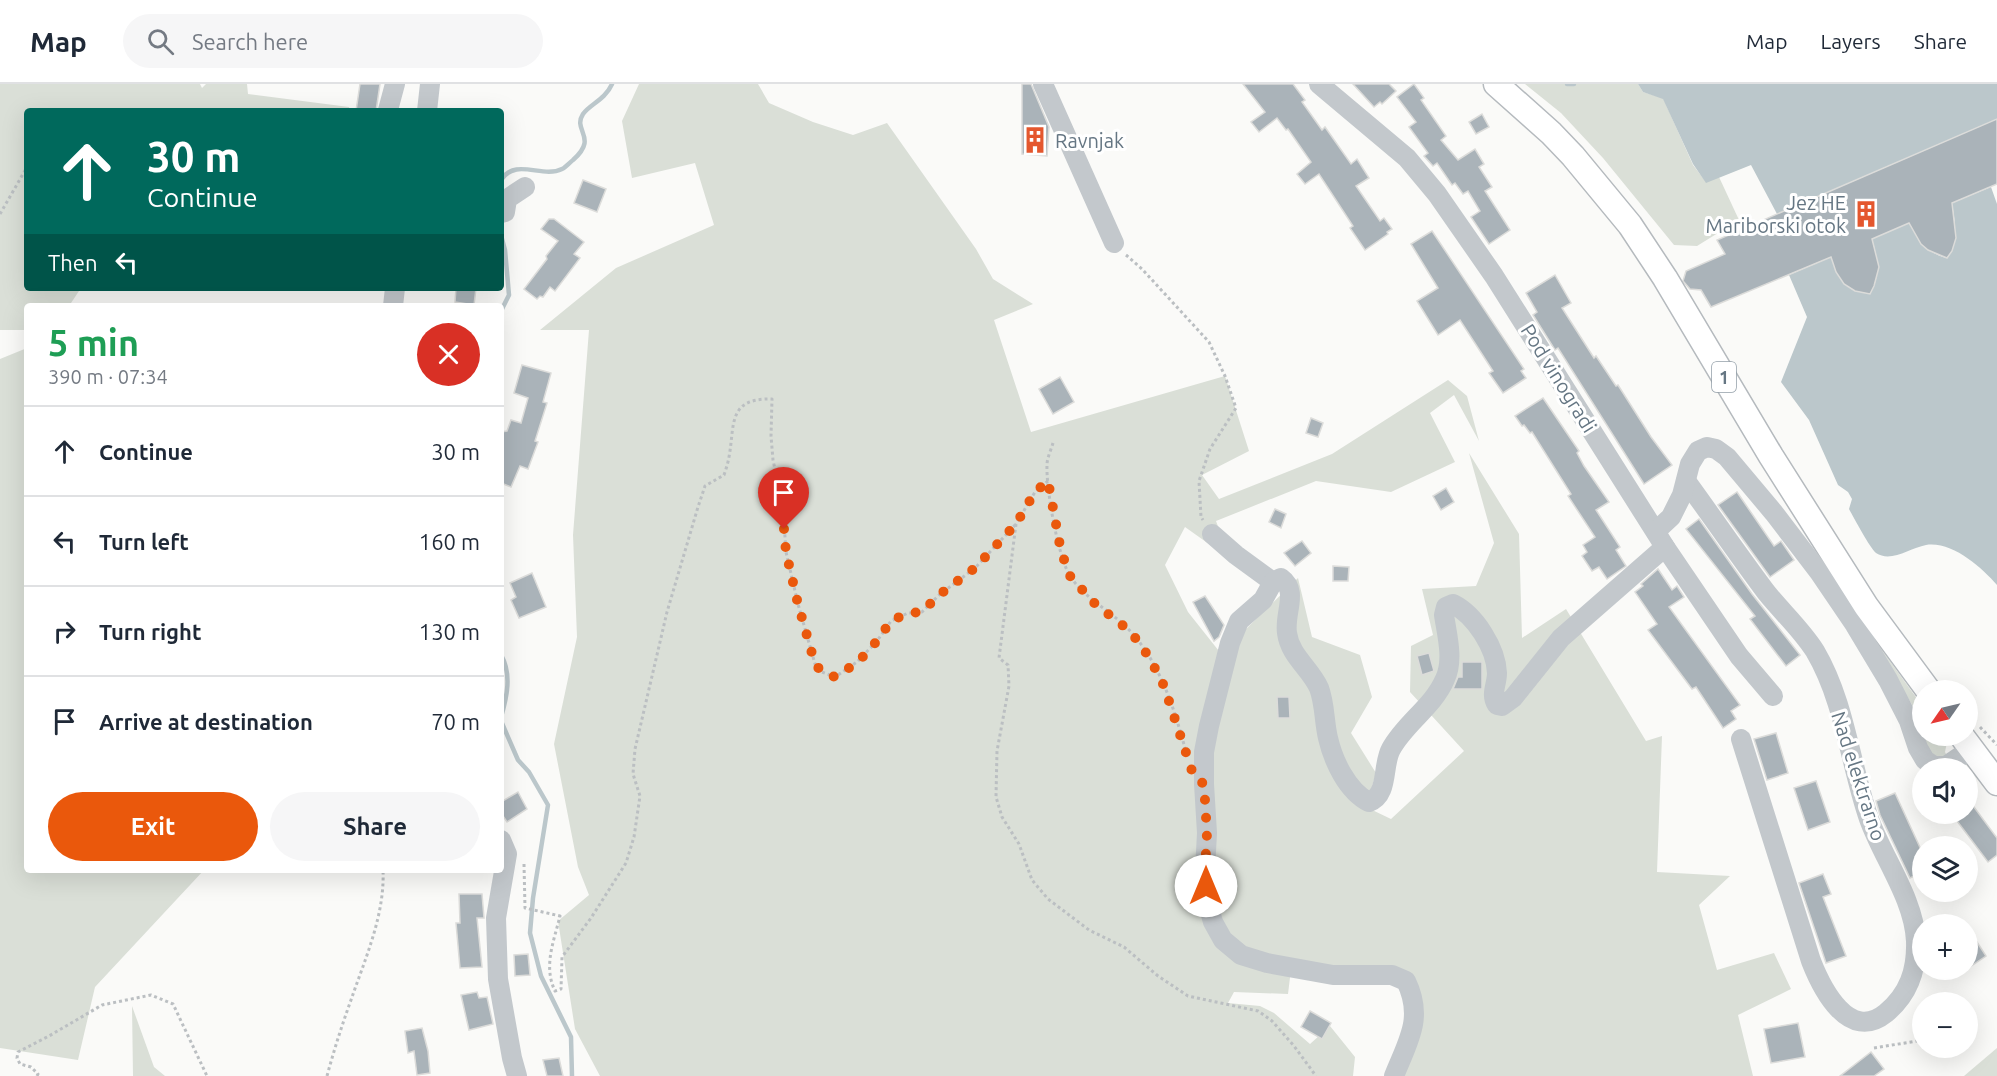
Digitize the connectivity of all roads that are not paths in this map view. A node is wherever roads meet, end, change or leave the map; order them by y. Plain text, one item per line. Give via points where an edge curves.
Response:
1 (395, 84) edge
2 (430, 84) edge
3 (1043, 84) edge
4 (1319, 84) edge
5 (1496, 84) edge
6 (389, 108) edge
7 (427, 108) edge
8 (525, 187) dead end
9 (504, 212) edge
10 (1114, 243) road end
11 (1686, 481) junction
12 (1212, 534) road end
13 (1661, 539) junction
14 (1273, 582) junction
15 (1921, 680) edge
16 (1773, 696) dead end
17 (1912, 730) edge
18 (1741, 739) dead end
19 (1917, 746) edge
20 (1963, 746) edge
21 (1969, 746) edge
22 (1997, 783) edge
23 (504, 847) edge
24 (504, 871) edge
25 (504, 873) edge
26 (517, 1076) edge
27 (1394, 1076) edge

1 - 6 street
2 - 7 street
3 - 10 street
4 - 13 street, Pod vinogradi via 1407,158 1437,194 1494,276
5 - 15 main road, 1 via 1573,156 1630,225 1866,606
8 - 9 street via 507,199
11 - 13 street
11 - 17 street via 1698,451 1707,447 1727,457 1819,572 1855,625
11 - 18 street, Nad elektrarno via 1767,593 1801,632 1826,674 1869,819 1909,910 1916,937 1912,979 1898,1002 1882,1016 1869,1021 1852,1018 1837,1007 1818,980
12 - 14 street
13 - 14 street via 1561,638 1513,698 1502,706 1493,699 1497,673 1483,634 1463,609 1453,604 1446,607 1446,678 1435,697 1396,739 1387,756 1382,791 1369,802 1347,782 1335,758 1318,687 1295,655 1287,633 1291,591 1281,578
13 - 16 street, Pod vinogradi via 1739,656
14 - 27 street via 1263,600 1239,621 1230,643 1204,752 1207,902 1223,940 1241,955 1333,975 1392,975 1407,981 1413,995 1414,1022
19 - 20 street via 1925,760 1934,766 1946,765
21 - 22 main road
23 - 24 street
25 - 26 street via 496,918 498,979

